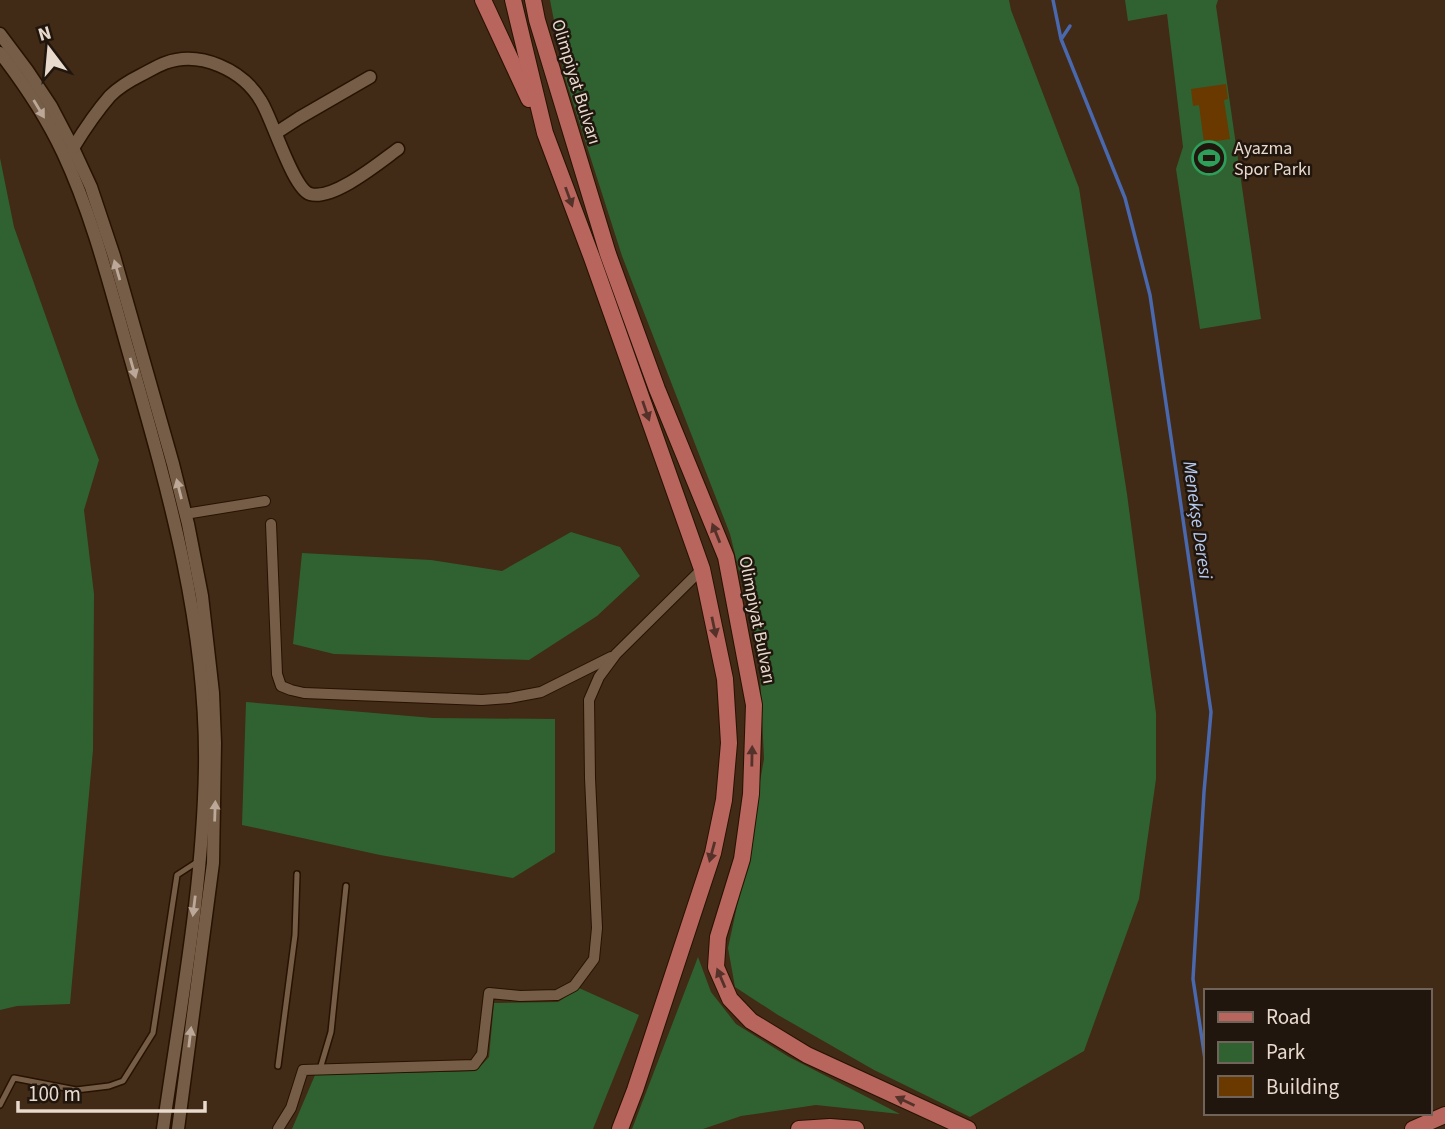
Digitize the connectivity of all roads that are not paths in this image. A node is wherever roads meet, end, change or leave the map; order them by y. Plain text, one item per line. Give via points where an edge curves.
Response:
1 (483, 0) edge
2 (513, 0) edge
3 (533, 0) edge
4 (0, 34) edge
5 (0, 53) edge
6 (370, 77) dead end
7 (545, 133) junction
8 (275, 134) junction
9 (72, 148) junction
10 (398, 149) dead end
11 (66, 160) junction
12 (265, 501) dead end
13 (185, 514) junction
14 (271, 524) dead end
15 (702, 569) junction
16 (616, 654) junction
17 (200, 860) junction
18 (297, 874) dead end
19 (346, 886) dead end
20 (278, 1066) dead end
21 (320, 1069) junction
22 (0, 1105) edge
23 (1445, 1115) edge
24 (163, 1129) edge
25 (178, 1129) edge
26 (278, 1129) edge
27 (620, 1129) edge
28 (799, 1129) edge
29 (856, 1129) edge
30 (968, 1129) edge
31 (1413, 1129) edge

1 - 7 main road
2 - 7 main road
30 -> 3 main road, Olimpiyat Bulvarı via 807,1055 751,1021 730,999 716,967 718,937 742,859 751,794 754,705 726,557 608,254
4 - 9 street via 51,106
5 -> 11 street
6 - 8 street
7 -> 15 main road
8 - 9 street via 261,101 243,78 193,58 166,62 112,94
8 - 10 street via 305,192 313,195 335,191
9 - 11 street
13 -> 9 street via 114,256 91,187
11 -> 17 street via 105,271 184,561 202,696 205,764
12 - 13 street
25 -> 13 street via 213,863 215,801 208,641
14 - 16 street via 276,666 281,685 291,690 482,701 541,692
15 - 16 street
15 -> 27 main road via 725,679 729,743 724,800 713,853
16 - 21 street via 589,699 597,928 594,959 574,986 557,995 489,993 482,1054 474,1065
17 - 22 lane via 177,875 153,1032 123,1081 76,1090 14,1078
17 -> 24 street
18 - 20 lane via 295,935
19 - 21 lane via 331,1032
21 - 26 street via 303,1070 291,1108
23 - 31 main road
28 - 29 main road

